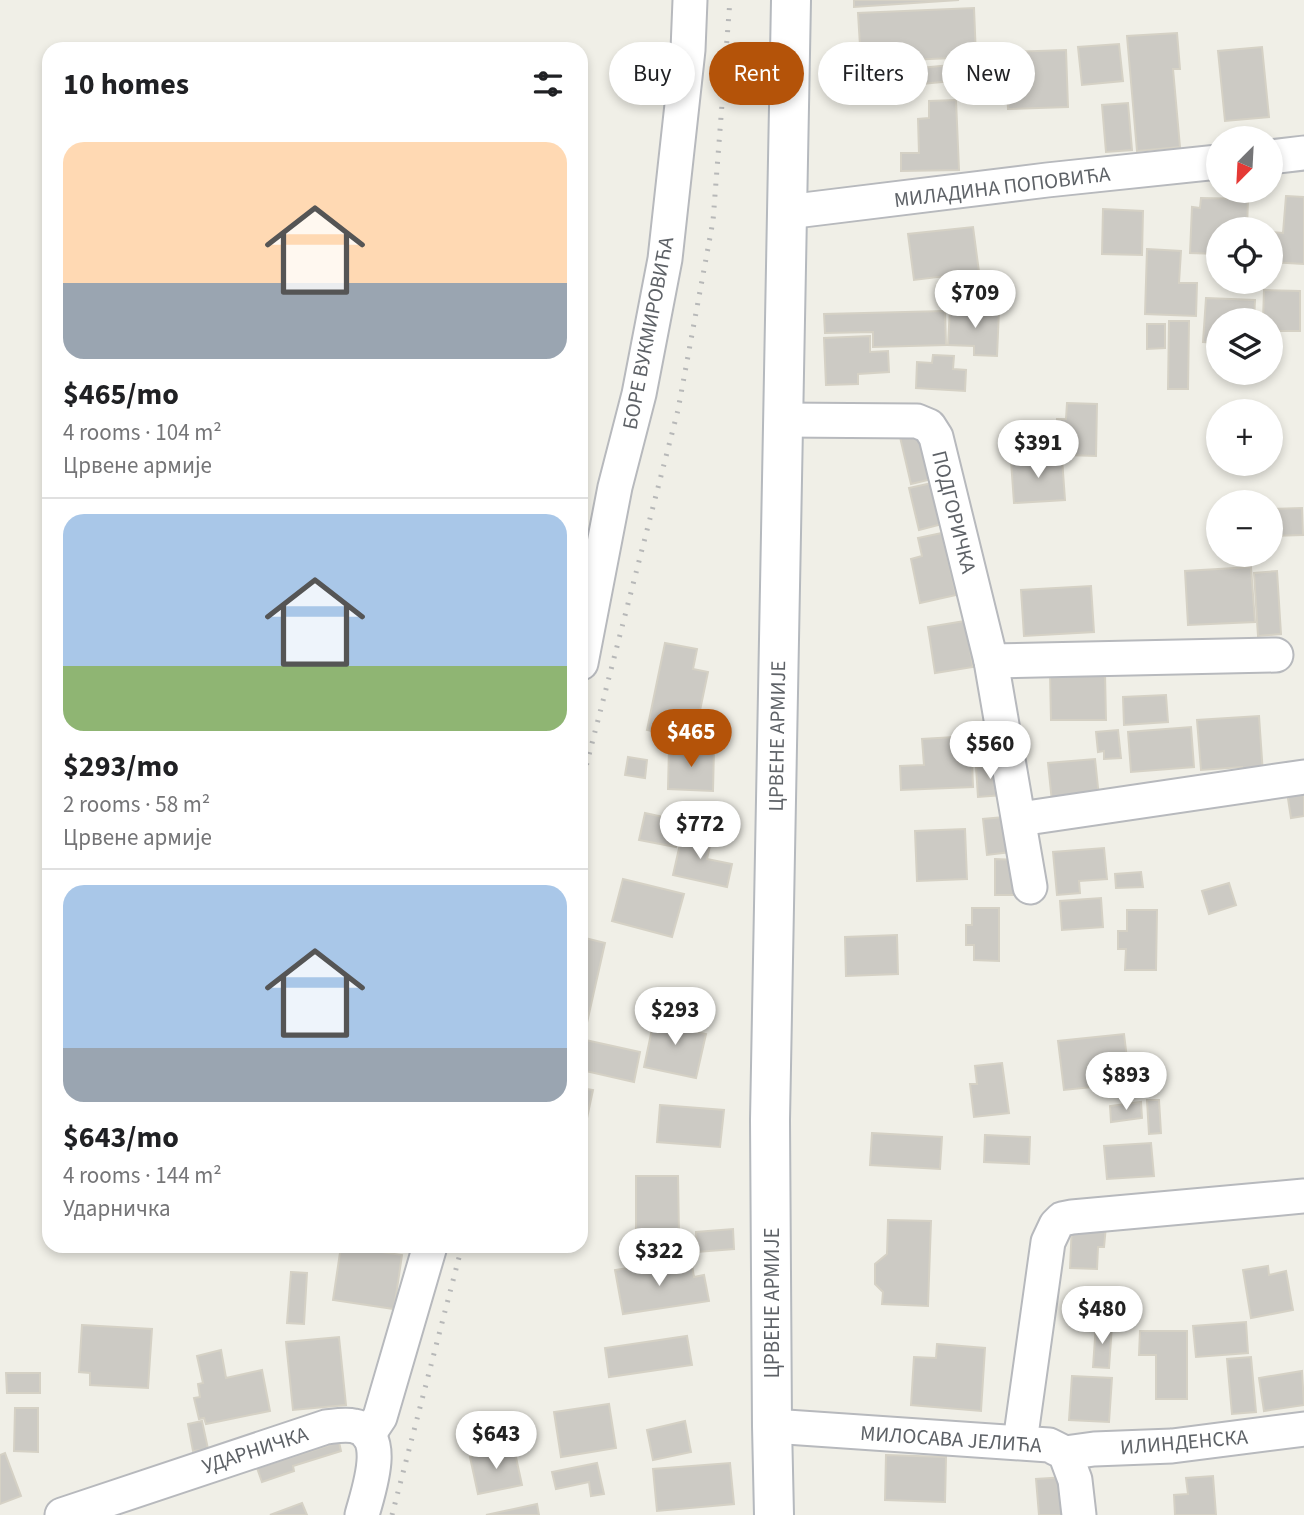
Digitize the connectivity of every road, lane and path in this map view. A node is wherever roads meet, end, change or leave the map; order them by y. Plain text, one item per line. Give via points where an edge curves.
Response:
1 (691, 0) edge
2 (791, 0) edge
3 (1304, 153) edge
4 (1283, 155) edge
5 (1206, 163) edge
6 (787, 212) junction
7 (783, 420) junction
8 (588, 627) edge
9 (1276, 655) dead end
10 (991, 661) junction
11 (1304, 778) edge
12 (1020, 819) junction
13 (1030, 887) dead end
14 (1304, 1196) edge
15 (428, 1253) edge
16 (772, 1426) junction
17 (1304, 1429) edge
18 (368, 1435) junction
19 (1020, 1442) junction
20 (1065, 1453) junction
21 (62, 1515) edge
22 (362, 1515) edge
23 (775, 1515) edge
24 (1079, 1515) edge

1 - 8 street, БОРЕ ВУКМИРОВИЋА via 664,259
2 - 6 main road, ЦРВЕНЕ АРМИЈЕ
3 - 4 street
5 - 6 street, МИЛАДИНА ПОПОВИЋА
6 - 7 main road, ЦРВЕНЕ АРМИЈЕ
7 - 10 street, ПОДГОРИЧКА via 917,421 929,426 936,437
7 - 16 main road, ЦРВЕНЕ АРМИЈЕ via 771,1121
9 - 10 street
10 - 12 street, ПОДГОРИЧКА
11 - 12 street
12 - 13 street, ПОДГОРИЧКА
14 - 19 street via 1062,1219 1048,1242
15 - 18 street via 380,1417
16 - 19 street, МИЛОСАВА ЈЕЛИЋА
16 - 23 main road, ЦРВЕНЕ АРМИЈЕ
17 - 20 street, ИЛИНДЕНСКА via 1172,1446
18 - 21 street, УДАРНИЧКА via 351,1425 326,1427
18 - 22 street via 374,1459
19 - 20 street, МИЛОСАВА ЈЕЛИЋА via 1049,1445
20 - 24 street, МИЛОСАВА ЈЕЛИЋА via 1075,1480

